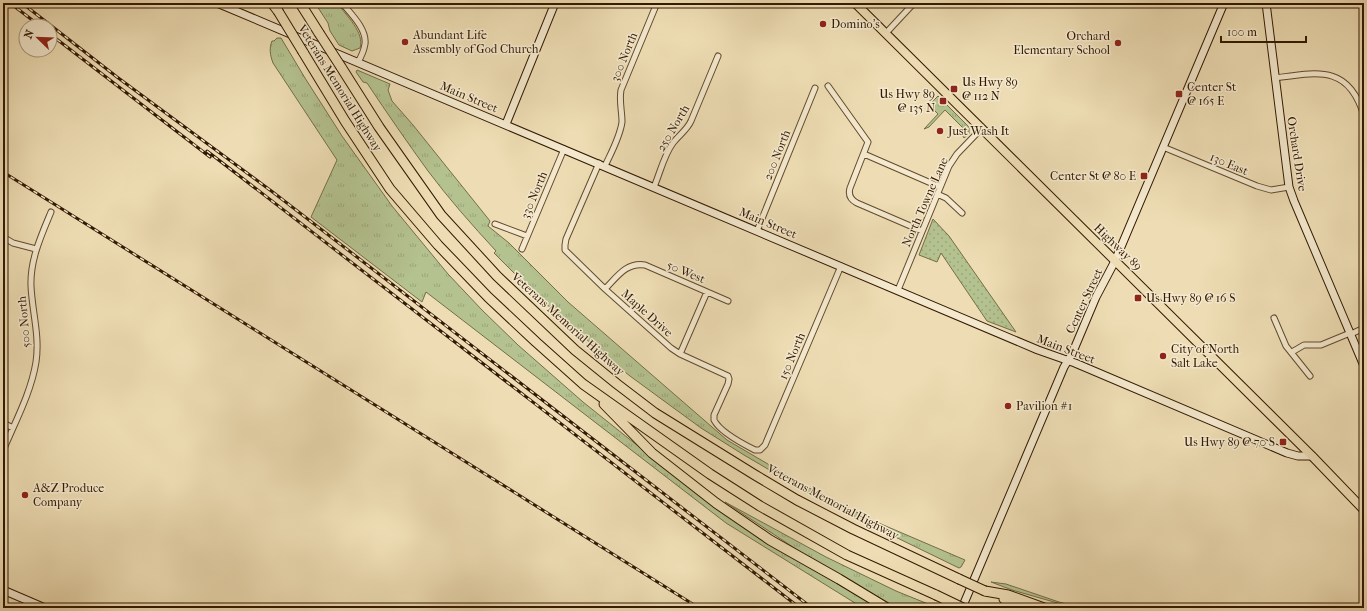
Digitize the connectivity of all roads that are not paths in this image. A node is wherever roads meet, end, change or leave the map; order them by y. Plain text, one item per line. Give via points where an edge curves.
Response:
1 (217, 3) edge
2 (272, 3) edge
3 (300, 3) edge
4 (342, 3) edge
5 (555, 3) edge
6 (657, 3) edge
7 (856, 3) edge
8 (914, 3) edge
9 (1224, 3) edge
10 (1266, 3) edge
11 (886, 33) junction
12 (718, 56) dead end
13 (358, 62) junction
14 (1276, 78) junction
15 (828, 86) dead end
16 (815, 88) dead end
17 (1364, 116) edge
18 (506, 124) junction
19 (981, 129) junction
20 (1163, 147) junction
21 (564, 149) junction
22 (864, 154) junction
23 (602, 165) junction
24 (654, 187) junction
25 (940, 187) junction
26 (1289, 187) junction
27 (937, 194) junction
28 (51, 212) dead end
29 (962, 213) dead end
30 (496, 224) dead end
31 (757, 231) junction
32 (922, 231) junction
33 (527, 236) junction
34 (3, 237) edge
35 (564, 248) joint
36 (36, 249) junction
37 (522, 249) dead end
38 (1115, 261) junction
39 (841, 266) junction
40 (605, 289) junction
41 (898, 290) junction
42 (707, 292) junction
43 (728, 301) dead end
44 (1274, 318) dead end
45 (1364, 328) edge
46 (1350, 334) junction
47 (1292, 352) junction
48 (680, 354) junction
49 (1068, 361) junction
50 (1364, 366) edge
51 (1310, 376) dead end
52 (583, 384) junction
53 (713, 418) joint
54 (3, 423) edge
55 (13, 428) junction
56 (3, 451) edge
57 (1312, 456) junction
58 (1364, 510) edge
59 (3, 590) edge
60 (984, 591) junction
61 (45, 608) edge
62 (887, 608) edge
63 (962, 608) edge
64 (1023, 608) edge
65 (1044, 608) edge

1 - 13 street, Main Street
2 - 52 highway, Veterans Memorial Highway, bridge via 390,189 428,234 488,297
3 - 60 highway, Veterans Memorial Highway, bridge via 379,127 441,215 497,276 581,355 655,413 797,500
4 - 13 street via 364,35 365,45
5 - 18 street
6 - 23 street, 300 North via 621,90 621,125
7 - 11 main road, Highway 89
8 - 11 street
9 - 20 street, Center Street
10 - 14 street, Orchard Drive
11 - 19 main road, Highway 89
12 - 24 street, 250 North via 692,121 675,140
13 - 18 street, Main Street
14 - 17 street via 1313,73 1333,76 1353,92
14 - 26 street, Orchard Drive
15 - 22 street via 868,142
16 - 31 street, 200 North
18 - 21 street, Main Street
19 - 25 street, North Towne Lane via 954,158
19 - 38 main road, Highway 89
20 - 26 street, 130 East via 1257,186 1272,190
20 - 38 street, Center Street
21 - 23 street, Main Street
21 - 33 street, 330 North
22 - 25 street
22 - 32 street via 850,188 851,199
23 - 24 street, Main Street
23 - 35 street, 300 North
24 - 31 street, Main Street
25 - 27 street, North Towne Lane
26 - 46 street, Orchard Drive
27 - 29 street via 946,198
27 - 32 street, North Towne Lane
28 - 36 street, 500 North
30 - 33 street
31 - 39 street, Main Street
32 - 41 street, North Towne Lane
33 - 37 street, 330 North
34 - 36 street via 13,243
35 - 40 street, Maple Drive
36 - 55 street, 500 North via 31,284 37,337 36,361 29,389
38 - 49 street, Center Street
38 - 57 main road, Highway 89
39 - 41 street, Main Street
39 - 53 street, 150 North via 765,445 759,451 753,450 717,424
40 - 42 street, 50 West via 624,270 635,265 645,265
40 - 48 street, Maple Drive
41 - 49 street, Main Street
42 - 43 street, 50 West
42 - 48 street
44 - 47 street via 1284,342
45 - 46 street
46 - 47 street via 1321,345 1304,345
46 - 50 street, Orchard Drive
47 - 51 street
48 - 53 street, Maple Drive via 728,377 728,384
49 - 57 street, Main Street via 1287,453
49 - 63 street, Center Street
52 - 62 highway via 652,453 716,503 770,540
52 - 63 highway, Veterans Memorial Highway, bridge via 710,474 760,506 847,555
54 - 55 street
55 - 56 street, 500 North
57 - 58 main road, Highway 89
59 - 61 street
60 - 64 highway, Veterans Memorial Highway
60 - 65 highway via 1008,595

